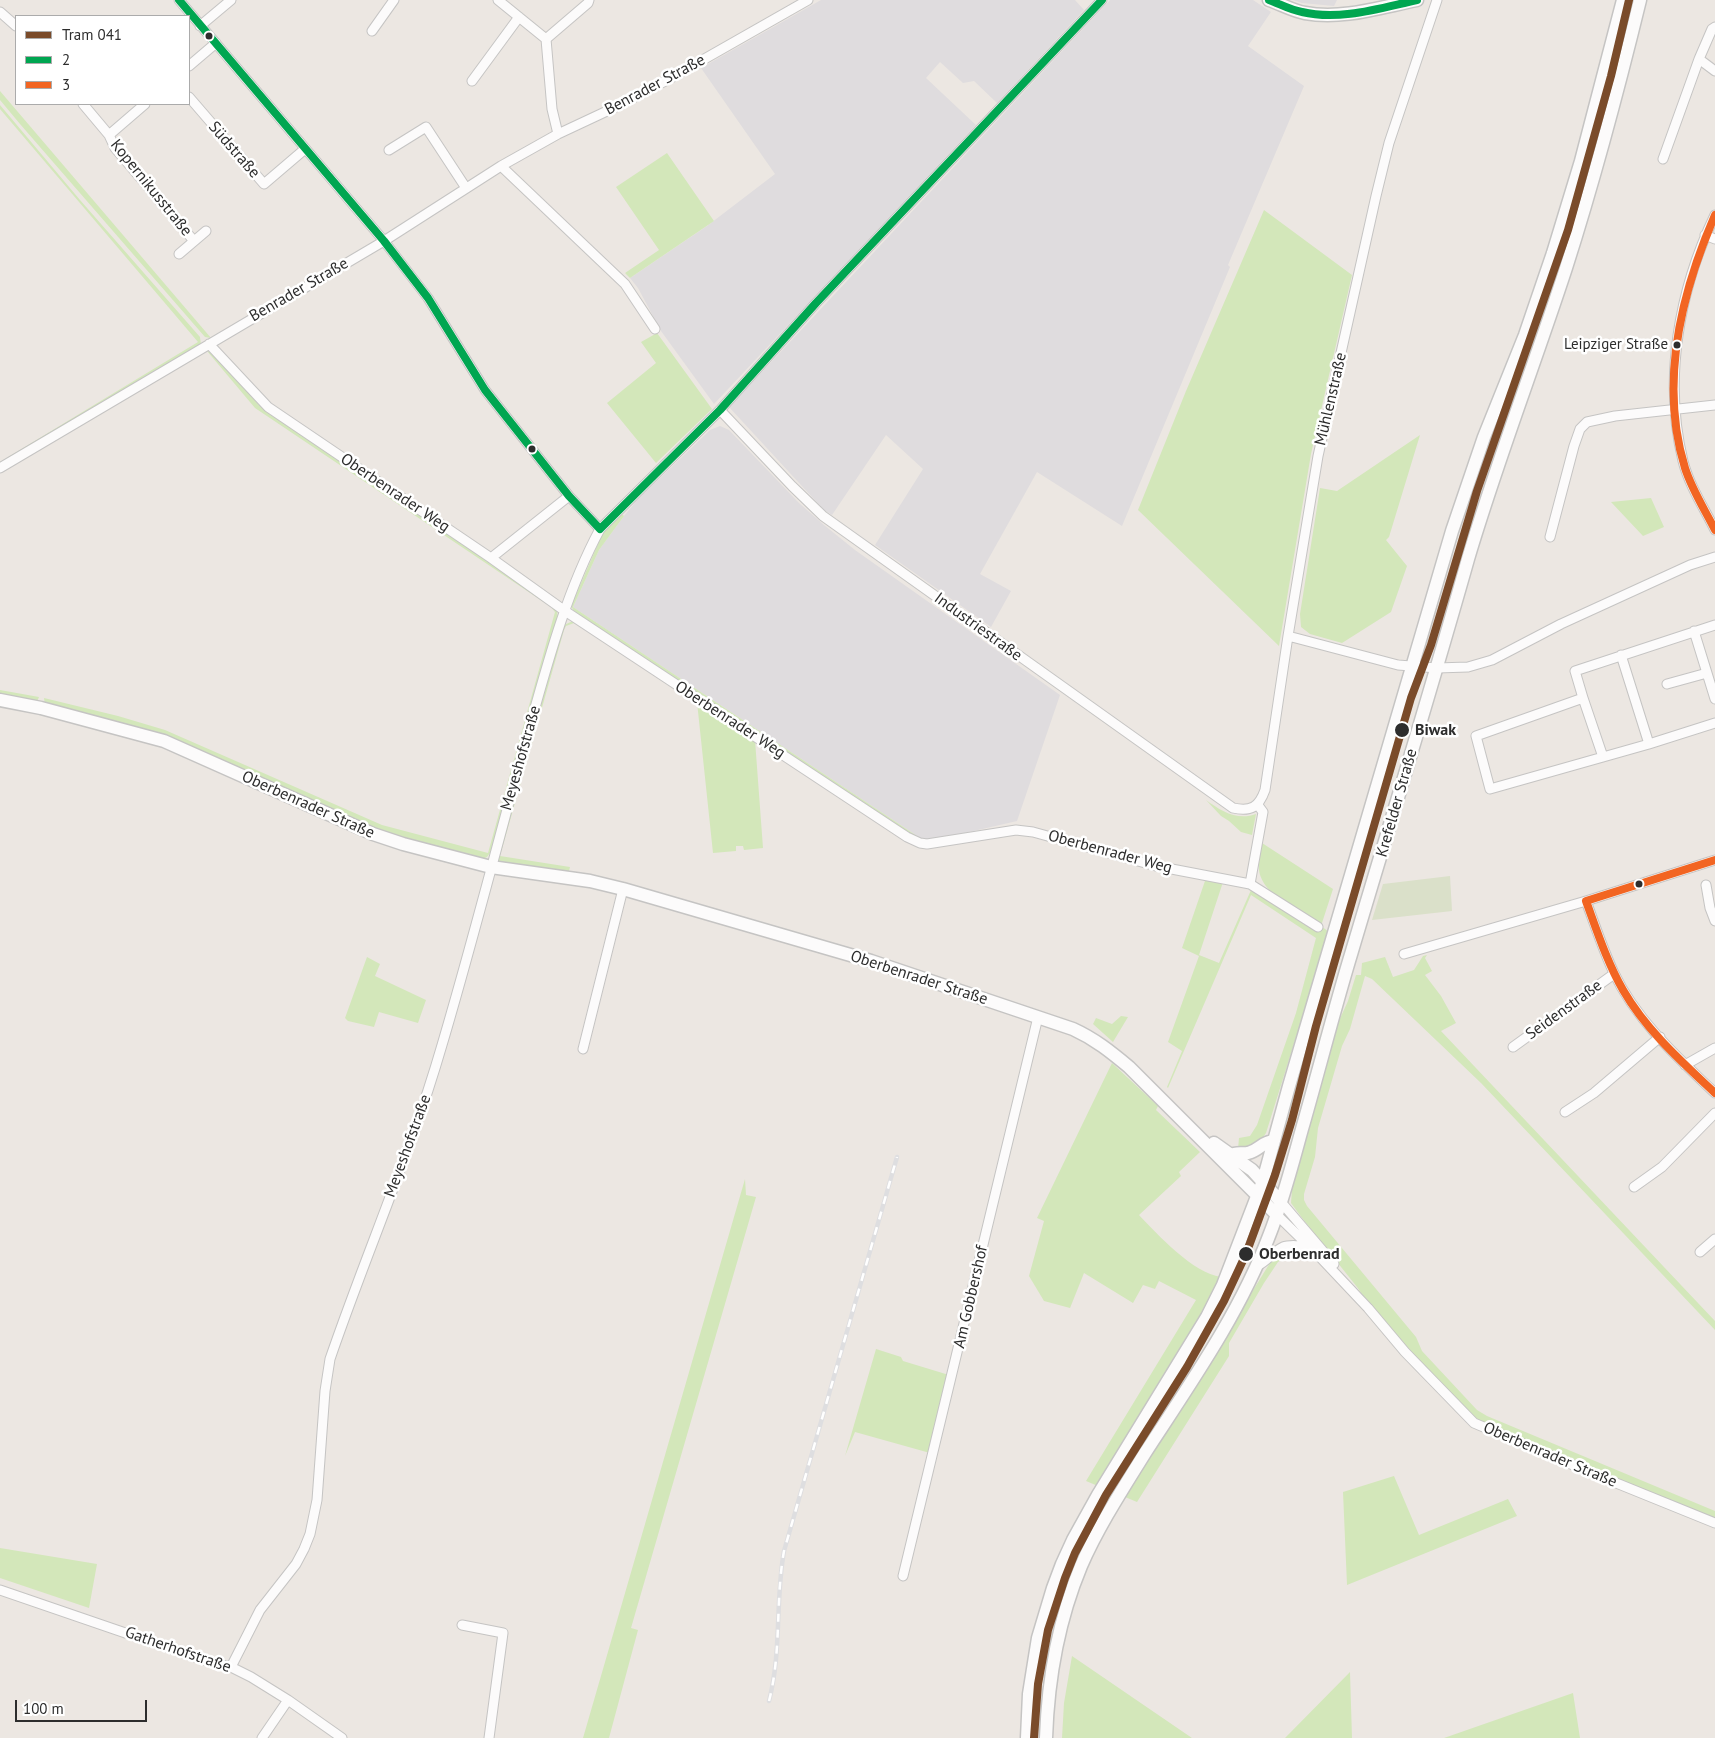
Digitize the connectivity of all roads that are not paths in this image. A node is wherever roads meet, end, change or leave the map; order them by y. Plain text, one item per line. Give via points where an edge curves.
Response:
1 (179, 0) edge
2 (231, 0) edge
3 (394, 0) edge
4 (498, 0) edge
5 (589, 0) edge
6 (808, 0) edge
7 (1102, 0) edge
8 (1269, 0) edge
9 (1416, 0) edge
10 (1437, 0) edge
11 (1640, 0) edge
12 (1622, 1) edge
13 (0, 12) edge
14 (519, 17) junction
15 (15, 25) edge
16 (200, 26) junction
17 (1715, 27) edge
18 (372, 31) dead end
19 (546, 39) junction
20 (216, 43) junction
21 (1699, 59) junction
22 (190, 65) edge
23 (1715, 71) edge
24 (472, 81) dead end
25 (190, 98) edge
26 (84, 105) edge
27 (144, 105) edge
28 (558, 134) junction
29 (109, 135) junction
30 (306, 149) junction
31 (389, 150) dead end
32 (1663, 159) dead end
33 (501, 166) junction
34 (466, 188) junction
35 (1715, 215) edge
36 (206, 231) dead end
37 (1705, 235) junction
38 (1715, 240) edge
39 (194, 241) junction
40 (384, 241) junction
41 (179, 254) dead end
42 (655, 329) dead end
43 (208, 344) junction
44 (1715, 405) edge
45 (720, 410) junction
46 (1674, 410) junction
47 (0, 468) edge
48 (569, 496) junction
49 (600, 529) junction
50 (1715, 530) edge
51 (1550, 537) dead end
52 (1715, 556) edge
53 (492, 557) junction
54 (567, 607) junction
55 (1715, 625) edge
56 (1694, 631) junction
57 (1288, 636) junction
58 (1621, 655) junction
59 (1412, 666) junction
60 (1437, 668) junction
61 (1707, 673) junction
62 (1668, 684) dead end
63 (1583, 698) junction
64 (1715, 699) edge
65 (0, 700) edge
66 (1715, 722) edge
67 (1650, 744) junction
68 (1603, 757) junction
69 (1257, 804) junction
70 (1715, 860) edge
71 (491, 867) junction
72 (1250, 884) junction
73 (1706, 885) dead end
74 (623, 889) junction
75 (1586, 901) junction
76 (1715, 922) edge
77 (1318, 928) dead end
78 (1404, 954) dead end
79 (1614, 974) junction
80 (1038, 1017) junction
81 (1660, 1038) junction
82 (1513, 1047) dead end
83 (1715, 1048) edge
84 (583, 1049) dead end
85 (1685, 1065) junction
86 (1715, 1093) edge
87 (1565, 1112) dead end
88 (1715, 1113) edge
89 (1186, 1122) junction
90 (1274, 1141) junction
91 (1231, 1155) junction
92 (1263, 1181) junction
93 (1634, 1187) dead end
94 (1258, 1195) junction
95 (1281, 1202) junction
96 (1277, 1215) junction
97 (1715, 1239) edge
98 (1306, 1245) junction
99 (1700, 1252) dead end
100 (1257, 1266) junction
101 (1368, 1308) junction
102 (1715, 1523) edge
103 (903, 1576) dead end
104 (0, 1590) edge
105 (462, 1626) dead end
106 (231, 1667) junction
107 (288, 1700) junction
108 (262, 1738) edge
109 (342, 1738) edge
110 (489, 1738) edge
111 (1027, 1738) edge
112 (1046, 1738) edge

1 - 16 street
2 - 16 street
3 - 18 street
4 - 14 street
5 - 19 street
6 - 28 street, Benrader Straße via 622,104
7 - 45 street, Meyeshofstraße via 816,303
8 - 9 main road via 1318,15 1342,14
10 - 57 street, Mühlenstraße via 1389,143 1376,196 1318,456
11 - 60 main road, Krefelder Straße via 1567,266 1494,477
12 - 59 main road, Krefelder Straße via 1581,161 1553,253 1466,486
13 - 15 street
14 - 19 street
14 - 24 street
16 - 20 street
17 - 21 street
19 - 28 street via 552,109
20 - 22 street
20 - 30 street
21 - 23 street
21 - 32 street
25 - 30 street, Südstraße via 264,184
26 - 29 street, Kopernikusstraße
27 - 29 street, Kopernikusstraße
28 - 33 street, Benrader Straße
29 - 39 street, Kopernikusstraße via 115,148
30 - 40 street
31 - 34 street via 426,127
33 - 34 street, Benrader Straße
33 - 42 street via 625,284
34 - 40 street, Benrader Straße
35 - 37 street
36 - 39 street, Kopernikusstraße
37 - 38 street
37 - 46 street via 1685,295 1678,335
39 - 41 street, Kopernikusstraße
40 - 43 street, Benrader Straße
40 - 48 street via 428,298 485,390
43 - 47 street, Benrader Straße
43 - 53 street, Oberbenrader Weg via 268,407
44 - 46 street
45 - 49 street, Meyeshofstraße
45 - 69 street, Industriestraße via 823,516 1233,808 1244,810
46 - 50 street via 1683,462
46 - 51 street via 1615,416 1587,422 1580,429
48 - 49 street
48 - 53 street
49 - 54 street, Meyeshofstraße
52 - 60 street via 1561,624 1492,660 1468,667
53 - 54 street, Oberbenrader Weg
54 - 71 street, Meyeshofstraße
54 - 72 street, Oberbenrader Weg via 920,843 1022,830 1156,866
55 - 56 street
56 - 58 street
56 - 61 street
57 - 59 street via 1364,657
57 - 69 street, Mühlenstraße via 1265,790
58 - 63 street via 1575,671
58 - 67 street
59 - 60 street
59 - 90 main road, Krefelder Straße
60 - 95 main road, Krefelder Straße
61 - 62 street
61 - 64 street
63 - 68 street
63 - 68 street via 1476,736 1490,789
65 - 71 main road, Oberbenrader Straße via 164,742 373,834
66 - 67 street
67 - 68 street
69 - 72 street via 1263,812
70 - 75 street
71 - 74 main road, Oberbenrader Straße
71 - 106 street, Meyeshofstraße via 422,1111 330,1359 317,1500 310,1534 296,1564 260,1610
72 - 77 street, Oberbenrader Weg
73 - 76 street
74 - 80 main road, Oberbenrader Straße via 870,961
74 - 84 street
75 - 78 street
75 - 79 street, Seidenstraße
79 - 81 street, Seidenstraße via 1640,1015
79 - 82 street, Seidenstraße
80 - 89 main road, Oberbenrader Straße via 1073,1028 1104,1046
80 - 103 street, Am Gobbershof
81 - 85 street, Seidenstraße
81 - 87 street via 1594,1093
83 - 85 street
85 - 86 street, Seidenstraße
88 - 93 street via 1662,1167
89 - 91 main road, Oberbenrader Straße
89 - 94 main road, Oberbenrader Straße
90 - 91 main road via 1264,1142 1253,1151
90 - 92 main road, Krefelder Straße
91 - 92 main road, Oberbenrader Straße
92 - 94 main road, Krefelder Straße
92 - 95 main road, Oberbenrader Straße
94 - 96 main road, Oberbenrader Straße
94 - 111 main road, Krefelder Straße via 1206,1316 1098,1494 1062,1564 1038,1638 1029,1694
95 - 96 main road, Krefelder Straße
95 - 101 street, Oberbenrader Straße via 1353,1285
96 - 98 street, Oberbenrader Straße
96 - 100 main road, Krefelder Straße
97 - 99 street
98 - 100 street via 1281,1248
98 - 101 street, Oberbenrader Straße
100 - 112 main road, Krefelder Straße via 1222,1331 1115,1503 1082,1564 1069,1598 1053,1660
101 - 102 street, Oberbenrader Straße via 1405,1352 1474,1422
104 - 106 street, Gatherhofstraße
105 - 110 street via 503,1633
106 - 107 street, Gatherhofstraße
107 - 108 street
107 - 109 street, Gatherhofstraße

